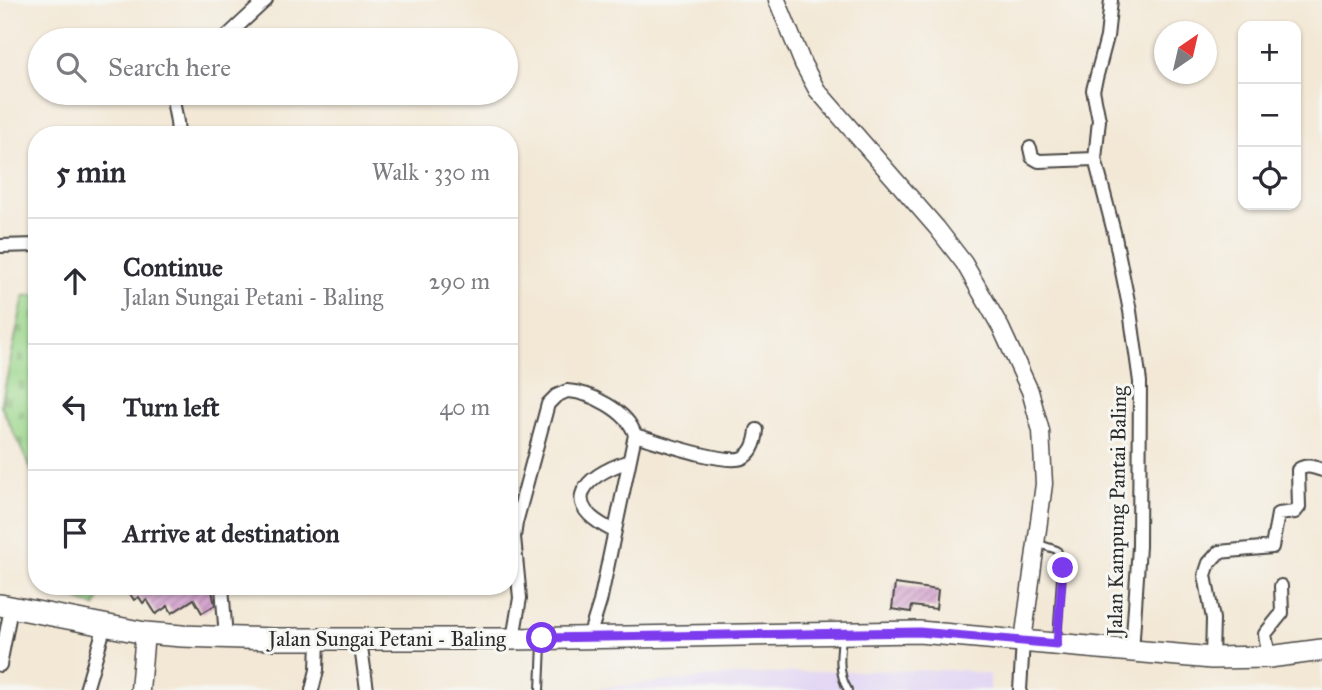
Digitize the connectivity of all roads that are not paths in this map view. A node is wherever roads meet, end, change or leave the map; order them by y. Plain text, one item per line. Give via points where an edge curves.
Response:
1 (266, 0) edge
2 (777, 0) edge
3 (1111, 0) edge
4 (236, 28) edge
5 (174, 105) edge
6 (178, 126) edge
7 (1030, 148) dead end
8 (1095, 159) junction
9 (28, 245) edge
10 (0, 246) edge
11 (757, 430) dead end
12 (635, 435) junction
13 (629, 461) junction
14 (1322, 470) edge
15 (518, 516) edge
16 (614, 531) junction
17 (1037, 543) junction
18 (518, 578) edge
19 (1281, 586) dead end
20 (223, 595) edge
21 (5, 606) edge
22 (105, 625) junction
23 (843, 632) junction
24 (145, 634) junction
25 (589, 637) junction
26 (226, 638) junction
27 (542, 638) junction
28 (318, 639) junction
29 (513, 639) junction
30 (360, 640) junction
31 (1023, 640) junction
32 (1057, 644) junction
33 (1322, 650) edge
34 (1132, 652) junction
35 (1269, 657) junction
36 (1212, 658) junction
37 (0, 665) edge
38 (86, 690) edge
39 (140, 690) edge
40 (312, 690) edge
41 (366, 690) edge
42 (540, 690) edge
43 (848, 690) edge
44 (1020, 690) edge

1 - 4 street
2 - 17 street via 817,90 964,263 1017,360 1037,411 1043,447
3 - 8 street, Jalan Kampung Pantai Baling via 1093,90 1099,120
5 - 6 street
7 - 8 street via 1039,161
8 - 34 street, Jalan Kampung Pantai Baling via 1130,311 1140,382 1139,546
9 - 10 street
11 - 12 street via 749,453 732,459
12 - 13 street
12 - 15 street via 624,418 583,394 562,392 548,404
13 - 16 street
13 - 16 street via 594,476 582,496 592,518
14 - 36 street via 1304,466 1298,470 1299,507 1295,512 1278,513 1272,547 1219,552 1211,559 1205,575 1213,619
16 - 25 street
17 - 31 street
17 - 32 lane via 1057,550 1062,561
18 - 29 street via 520,598
19 - 35 street via 1282,613 1265,634
20 - 26 street
21 - 22 main road, Jalan Sungai Petani - Baling
21 - 37 street
22 - 24 main road, Jalan Sungai Petani - Baling
22 - 38 street
23 - 25 main road, Jalan Sungai Petani - Baling
23 - 31 main road, Jalan Sungai Petani - Baling
23 - 43 lane via 840,665
24 - 26 main road, Jalan Sungai Petani - Baling
24 - 39 main road
25 - 27 main road, Jalan Sungai Petani - Baling
26 - 28 main road, Jalan Sungai Petani - Baling
27 - 29 main road, Jalan Sungai Petani - Baling
27 - 42 lane
28 - 30 main road, Jalan Sungai Petani - Baling
28 - 40 street
29 - 30 main road, Jalan Sungai Petani - Baling
30 - 41 street
31 - 32 main road, Jalan Sungai Petani - Baling
31 - 44 street
32 - 34 main road, Jalan Sungai Petani - Baling
33 - 35 main road, Jalan Sungai Petani - Baling
34 - 36 main road, Jalan Sungai Petani - Baling
35 - 36 main road, Jalan Sungai Petani - Baling

